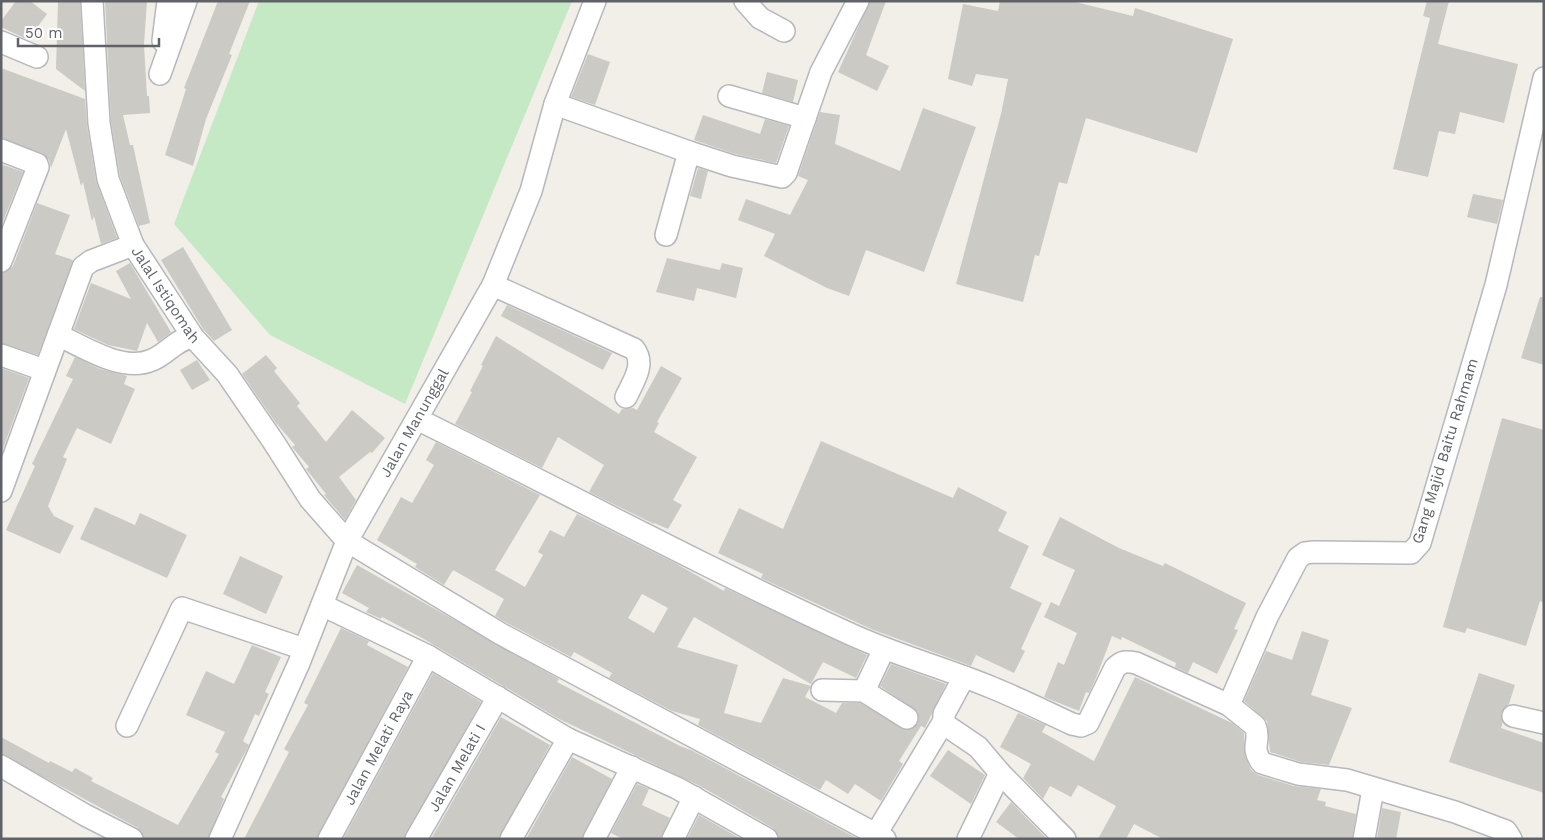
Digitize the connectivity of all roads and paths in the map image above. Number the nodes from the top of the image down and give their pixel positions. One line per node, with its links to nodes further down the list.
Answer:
1 (92, 1): 17 (street, Jalal Istiqomah)
2 (168, 1): 3 (street)
3 (186, 1)
4 (595, 1): 12 (street, Jalan Manunggal)
5 (745, 1): 7 (street)
6 (858, 1): 13 (street)
7 (784, 31)
8 (1, 42): 9 (street)
9 (37, 57)
10 (1544, 78): 36 (street, Gang Majid Baitu Rahmam)
11 (729, 96): 13 (street)
12 (555, 104): 15 (street); 19 (street, Jalan Manunggal)
13 (805, 118): 15 (street)
14 (1, 150): 18 (street)
15 (689, 152): 16 (street)
16 (666, 235)
17 (133, 244): 20 (street); 21 (street, Jalal Istiqomah)
18 (1, 261)
19 (493, 285): 24 (street); 25 (street, Jalan Manunggal)
20 (58, 335): 21 (street); 23 (street)
21 (192, 337): 27 (street, Jalal Istiqomah)
22 (1, 355): 23 (street)
23 (44, 370): 26 (street)
24 (626, 397)
25 (418, 419): 27 (street, Jalan Manunggal); 30 (street)
26 (1, 491)
27 (347, 541): 28 (street, Jalan Manunggal); 48 (street, Jalal Istiqomah)
28 (322, 604): 29 (street, Jalan Manunggal); 31 (street)
29 (304, 649): 41 (street); 50 (street, Jalan Manunggal)
30 (884, 649): 32 (street); 34 (street)
31 (428, 656): 35 (street); 51 (street, Jalan Melati Raya)
32 (964, 677): 36 (street); 39 (street)
33 (822, 690): 34 (street)
34 (864, 691): 38 (street)
35 (498, 697): 42 (street); 52 (street, Jalan Melati I)
36 (1229, 705): 46 (street)
37 (1513, 716): 40 (street)
38 (907, 718)
39 (944, 721): 45 (street); 48 (street)
40 (1544, 723)
41 (127, 726)
42 (568, 739): 44 (street); 53 (street)
43 (1, 766): 49 (street)
44 (632, 767): 47 (street); 54 (street)
45 (1000, 773): 57 (street); 58 (street)
46 (1372, 789): 59 (street); 60 (street)
47 (694, 798): 55 (street); 56 (street)
48 (880, 836)
49 (132, 839)
50 (220, 839)
51 (329, 839)
52 (416, 839)
53 (510, 839)
54 (594, 839)
55 (673, 839)
56 (767, 839)
57 (968, 839)
58 (1065, 839)
59 (1364, 839)
60 (1511, 839)

